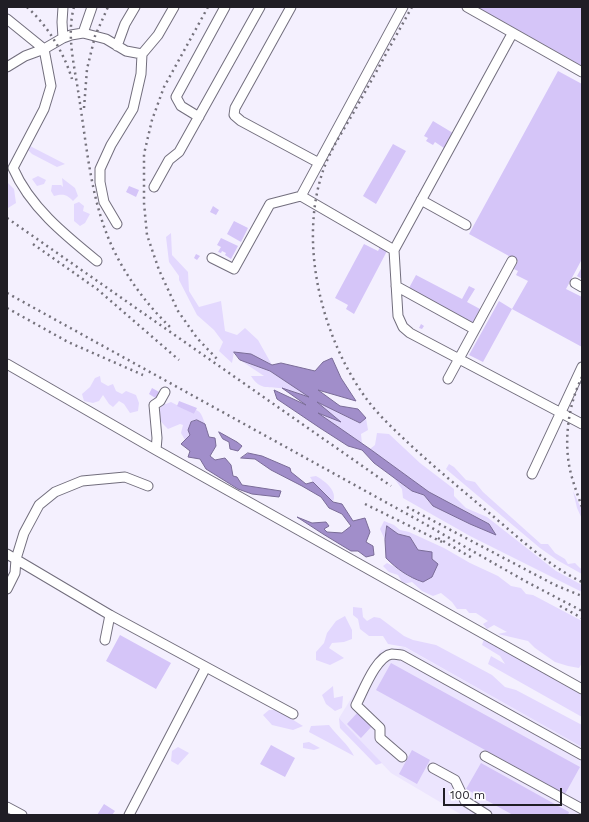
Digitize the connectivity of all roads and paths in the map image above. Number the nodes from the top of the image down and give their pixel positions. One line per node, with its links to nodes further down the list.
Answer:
1 (63, 7): 13 (lane)
2 (92, 7): 11 (lane)
3 (135, 7): 14 (lane)
4 (174, 7): 16 (lane)
5 (225, 7): 19 (lane)
6 (260, 7): 19 (lane)
7 (291, 7): 20 (lane)
8 (403, 7): 20 (lane)
9 (467, 7): 12 (lane)
10 (7, 19): 15 (lane)
11 (83, 33): 13 (lane); 14 (lane)
12 (512, 34): 18 (lane); 24 (lane)
13 (63, 38): 15 (lane)
14 (117, 46): 16 (lane)
15 (44, 49): 17 (lane); 21 (lane)
16 (142, 54): 25 (lane)
17 (7, 67)
18 (582, 72)
19 (199, 117): 22 (lane)
20 (318, 163): 23 (lane)
21 (10, 168): 29 (lane)
22 (154, 187)
23 (300, 196): 27 (lane); 28 (lane)
24 (421, 200): 26 (lane); 27 (lane)
25 (117, 224)
26 (466, 225)
27 (394, 250): 31 (lane)
28 (212, 258)
29 (97, 261)
30 (512, 261): 32 (lane)
31 (396, 286): 32 (lane); 33 (lane)
32 (474, 329): 33 (lane)
33 (458, 359): 36 (lane); 38 (lane)
34 (7, 364): 40 (lane)
35 (582, 367): 38 (lane)
36 (448, 379)
37 (165, 392): 40 (lane)
38 (561, 413): 39 (lane); 41 (lane)
39 (581, 420)
40 (156, 450): 49 (lane)
41 (532, 474)
42 (148, 486): 44 (lane)
43 (7, 554): 44 (lane)
44 (16, 559): 45 (lane); 46 (lane)
45 (7, 589)
46 (110, 615): 47 (lane); 48 (lane)
47 (105, 640)
48 (206, 667): 50 (lane); 58 (lane)
49 (581, 686)
50 (293, 714)
51 (582, 755): 53 (lane)
52 (485, 756): 56 (lane)
53 (402, 757)
54 (433, 768): 59 (lane)
55 (7, 807): 57 (lane)
56 (582, 809): 60 (lane)
57 (22, 815)
58 (129, 815)
59 (487, 815)
60 (578, 815)

